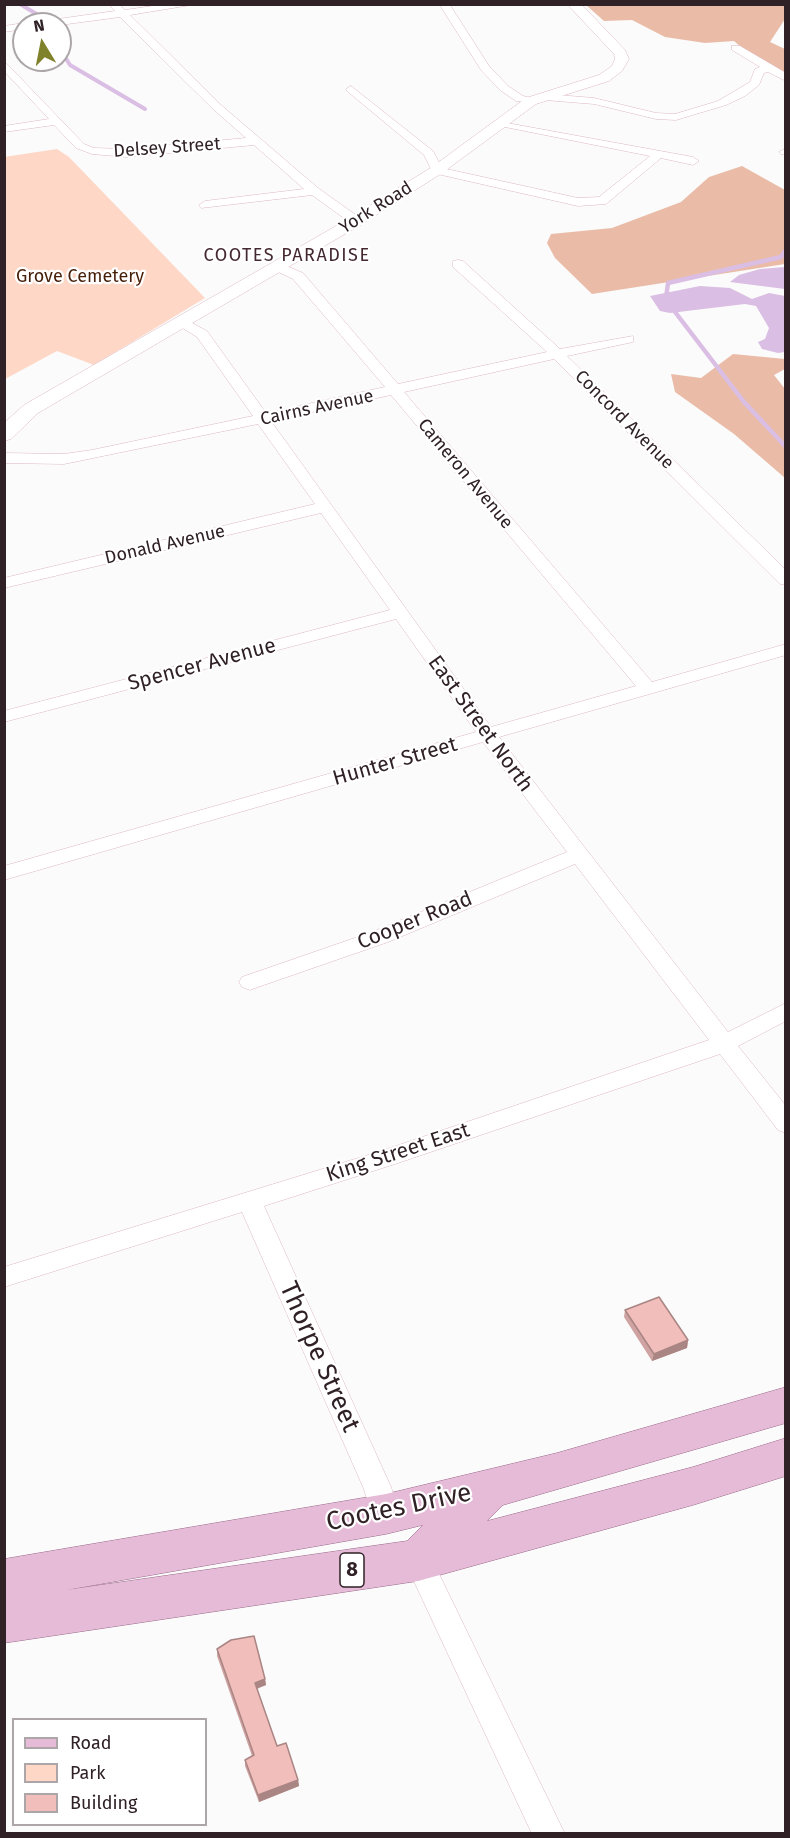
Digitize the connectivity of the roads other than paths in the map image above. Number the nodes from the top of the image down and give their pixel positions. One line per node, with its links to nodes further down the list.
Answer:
1 (113, 4): 5 (street)
2 (192, 4): 5 (street)
3 (573, 4): 14 (street, York Road)
4 (446, 7): 14 (street)
5 (124, 14): 6 (street); 18 (street)
6 (72, 20)
7 (736, 48): 8 (street)
8 (769, 68): 10 (street); 11 (street)
9 (9, 73): 15 (street, Delsey Street)
10 (786, 78)
11 (765, 83): 12 (street); 14 (street)
12 (786, 84)
13 (351, 89): 21 (street)
14 (538, 99): 16 (street, York Road)
15 (58, 121): 17 (street); 18 (street, Delsey Street)
16 (500, 123): 19 (street); 21 (street, York Road)
17 (4, 129)
18 (255, 141): 22 (street)
19 (658, 155): 20 (street); 21 (street)
20 (693, 161)
21 (437, 170): 24 (street, York Road)
22 (314, 191): 23 (street); 24 (street)
23 (205, 205)
24 (356, 221): 26 (street, York Road)
25 (459, 264): 29 (street, Concord Avenue)
26 (277, 266): 27 (street, York Road); 30 (street, Cameron Avenue)
27 (181, 321): 31 (street, East Street North); 32 (street, York Road)
28 (628, 339): 29 (street, Cairns Avenue)
29 (558, 355): 30 (street, Cairns Avenue); 35 (street, Concord Avenue)
30 (395, 391): 31 (street, Cairns Avenue); 39 (street, Cameron Avenue)
31 (261, 420): 33 (street, Cairns Avenue); 34 (street, East Street North)
32 (4, 435)
33 (4, 458)
34 (325, 507): 36 (street, Donald Avenue); 37 (street, East Street North)
35 (786, 580)
36 (4, 582)
37 (399, 613): 40 (street, Spencer Avenue); 41 (street, East Street North)
38 (786, 649): 39 (street, Hunter Street)
39 (648, 689): 41 (street, Hunter Street)
40 (4, 717)
41 (488, 736): 42 (street, East Street North); 43 (street, Hunter Street)
42 (578, 855): 44 (street, Cooper Road); 46 (street, East Street North)
43 (4, 873)
44 (250, 982)
45 (786, 1011): 46 (street, King Street East)
46 (723, 1044): 47 (street, East Street North); 48 (street, King Street East)
47 (786, 1124)
48 (249, 1200): 49 (street, King Street East); 53 (street, Thorpe Street)
49 (4, 1277)
50 (786, 1405): 52 (main road, Cootes Drive / 8)
51 (786, 1457): 54 (main road, 8)
52 (489, 1489): 53 (main road, Cootes Drive / 8); 54 (main road)
53 (386, 1514): 55 (main road, Cootes Drive / 8)
54 (418, 1560): 56 (main road, 8); 57 (street)
55 (4, 1580)
56 (4, 1621)
57 (549, 1833)

